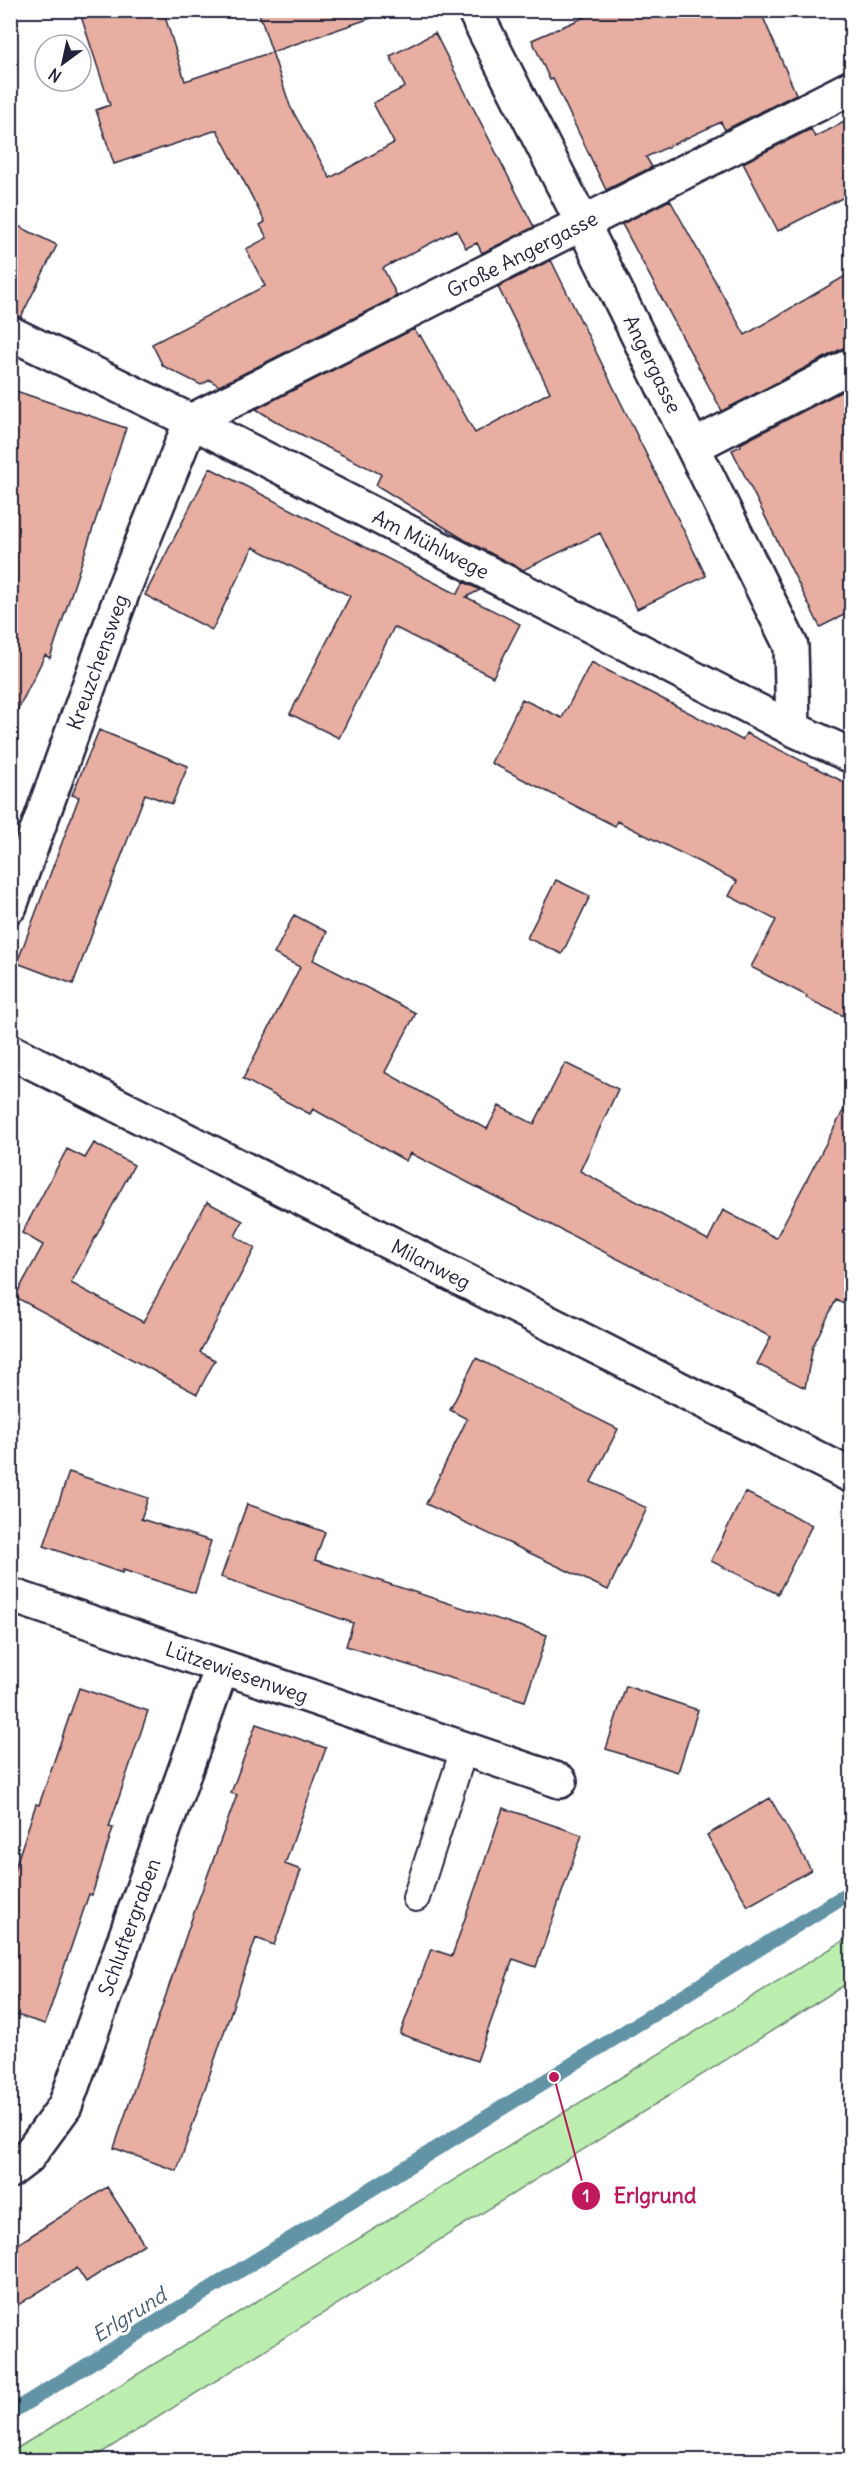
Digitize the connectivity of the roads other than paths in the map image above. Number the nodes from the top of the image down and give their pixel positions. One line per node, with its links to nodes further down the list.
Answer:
1 (474, 10): 3 (street, Angergasse)
2 (852, 87): 3 (street, Große Angergasse)
3 (583, 224): 6 (street, Große Angergasse); 7 (street, Angergasse)
4 (10, 333): 6 (street, Am Mühlwege)
5 (852, 365): 7 (street)
6 (191, 421): 8 (street, Am Mühlwege); 10 (street, Kreuzchensweg)
7 (694, 446): 8 (street, Angergasse)
8 (793, 729): 9 (street, Am Mühlwege)
9 (852, 756)
10 (10, 906)
11 (10, 1051): 12 (street, Milanweg)
12 (852, 1476)
13 (10, 1595): 14 (street, Lützewiesenweg)
14 (222, 1667): 15 (street, Lützewiesenweg); 18 (street, Schluftergraben)
15 (464, 1749): 16 (street, Lützewiesenweg); 17 (lane)
16 (560, 1781)
17 (416, 1898)
18 (10, 2171)

